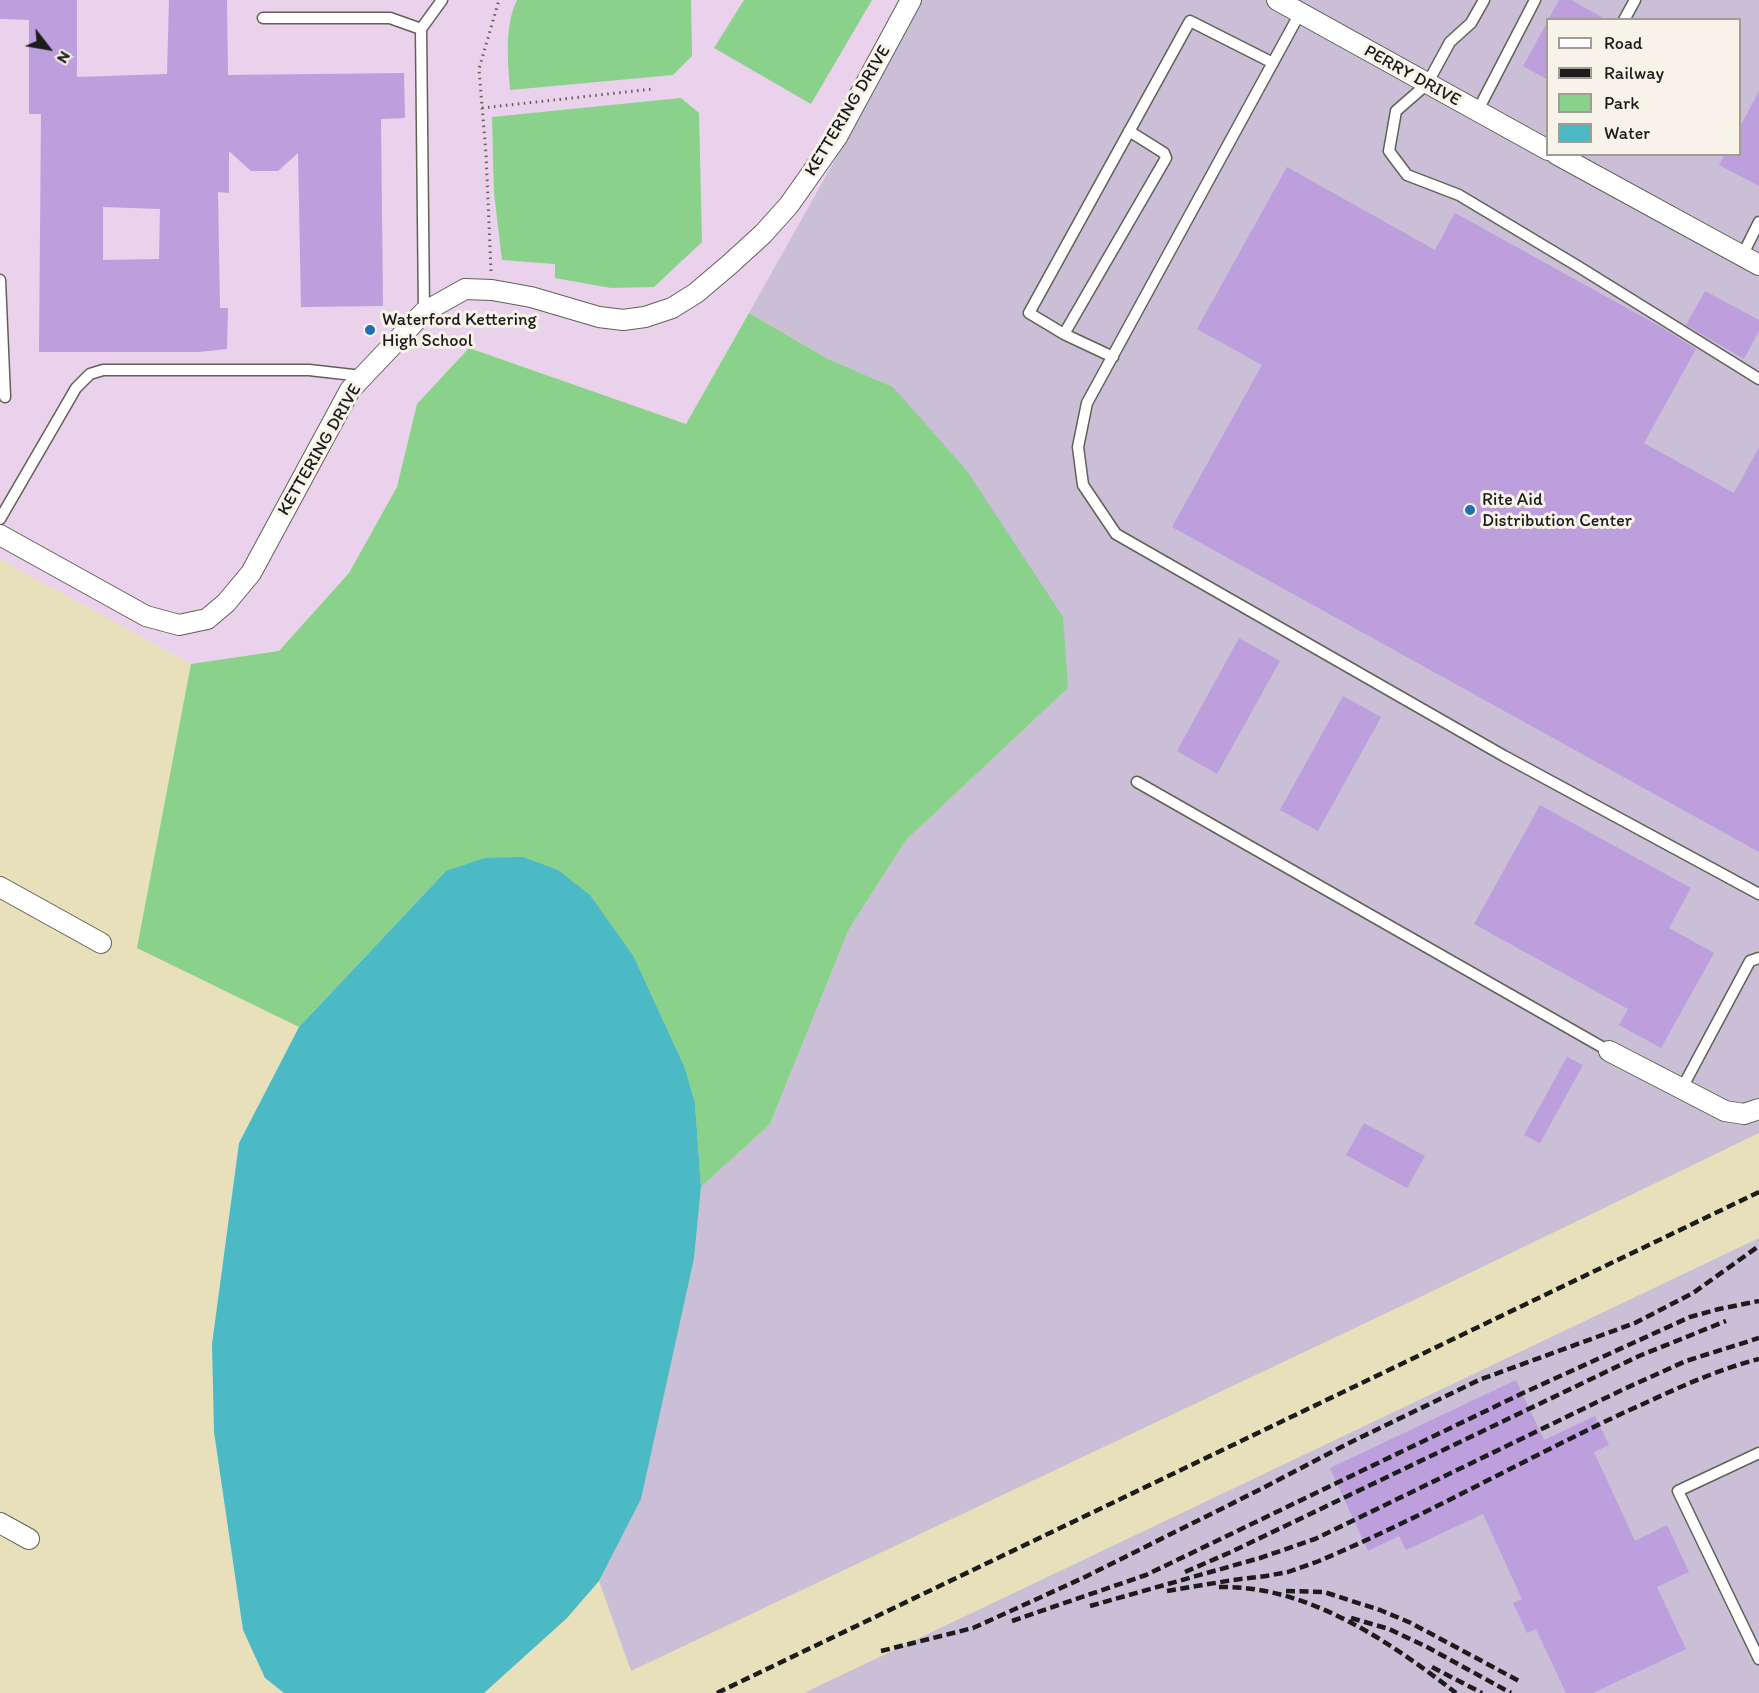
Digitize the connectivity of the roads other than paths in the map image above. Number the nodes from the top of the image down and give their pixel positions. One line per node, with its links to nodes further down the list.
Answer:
1 (442, 0): 10 (lane)
2 (911, 0): 21 (street, KETTERING DRIVE)
3 (1276, 0): 7 (street, PERRY DRIVE)
4 (1484, 0): 12 (lane)
5 (1535, 0): 13 (lane)
6 (1635, 0): 9 (lane)
7 (1300, 13): 11 (lane); 12 (street, PERRY DRIVE)
8 (263, 18): 10 (lane)
9 (1625, 18)
10 (421, 29): 21 (lane)
11 (1273, 63): 14 (lane); 23 (lane)
12 (1427, 84): 13 (street, PERRY DRIVE); 25 (lane)
13 (1477, 112): 15 (street, PERRY DRIVE)
14 (1129, 131): 22 (lane); 22 (lane)
15 (1546, 149)
16 (1560, 156): 18 (street)
17 (1759, 222): 18 (lane)
18 (1742, 256): 19 (street)
19 (1759, 265)
20 (0, 280): 26 (lane)
21 (424, 312): 24 (street, KETTERING DRIVE)
22 (1064, 334): 23 (lane)
23 (1113, 357): 31 (lane)
24 (362, 376): 27 (lane); 28 (street, KETTERING DRIVE)
25 (1759, 379)
26 (5, 397)
27 (0, 519)
28 (0, 536)
29 (1137, 783): 34 (lane)
30 (0, 887): 32 (street)
31 (1759, 894)
32 (101, 943)
33 (1759, 958): 35 (lane)
34 (1610, 1051): 35 (street)
35 (1681, 1090): 36 (street)
36 (1759, 1109)
37 (1759, 1453): 40 (lane)
38 (0, 1523): 39 (street)
39 (29, 1539)
40 (1759, 1659)

